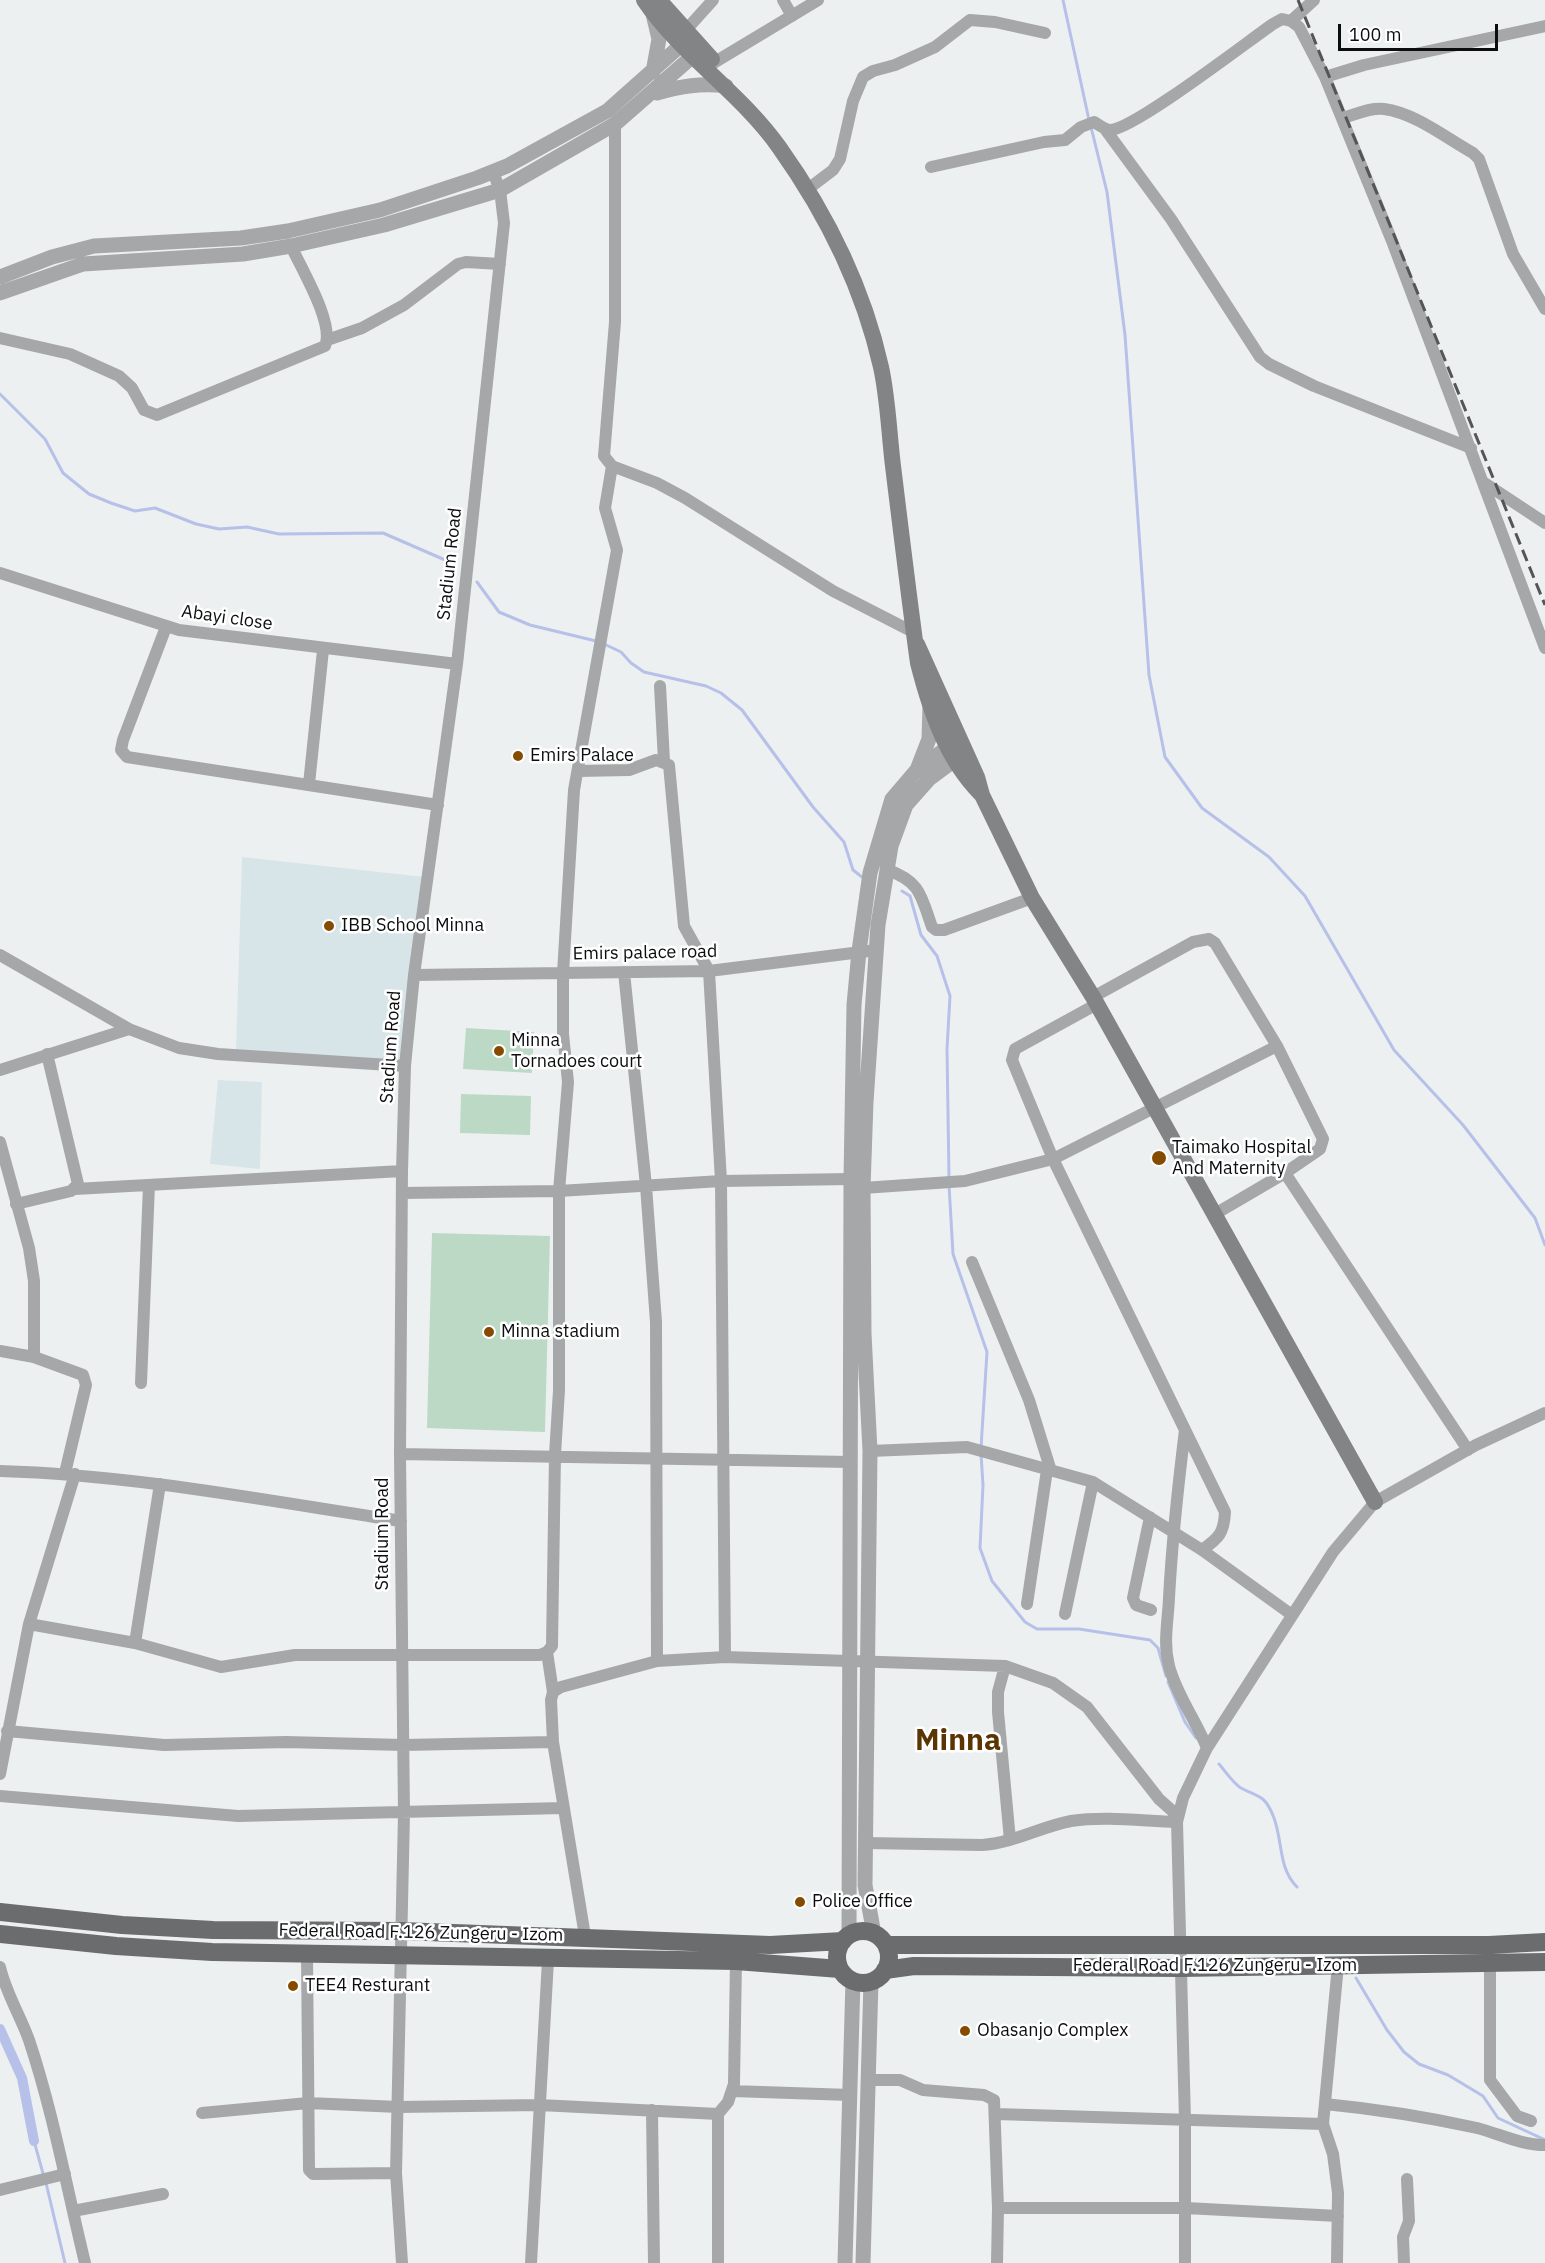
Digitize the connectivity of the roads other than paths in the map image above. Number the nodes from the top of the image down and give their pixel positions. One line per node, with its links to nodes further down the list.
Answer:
1 (713, 0): 10 (street)
2 (783, 0): 6 (street)
3 (818, 0): 6 (street)
4 (1314, 0): 7 (street)
5 (652, 4): 10 (main road); 12 (street)
6 (792, 16): 11 (street)
7 (1291, 21): 13 (street); 18 (street)
8 (1545, 26): 13 (street)
9 (1045, 33): 21 (street)
10 (691, 43): 11 (main road); 12 (street); 14 (main road); 15 (street)
11 (715, 62): 14 (main road)
12 (653, 72): 20 (street)
13 (1325, 77): 16 (street)
14 (730, 91): 15 (street); 21 (main road)
15 (648, 95): 17 (street)
16 (1342, 118): 27 (street); 30 (street)
17 (615, 124): 22 (street); 31 (street)
18 (1105, 129): 19 (street); 30 (street)
19 (932, 167)
20 (493, 172): 22 (street, Stadium Road); 25 (street)
21 (808, 189): 36 (main road)
22 (500, 190): 23 (street); 24 (street, Stadium Road)
23 (291, 246): 26 (street); 29 (street)
24 (500, 264): 29 (street); 39 (street, Stadium Road)
25 (0, 277)
26 (0, 293)
27 (1545, 309)
28 (0, 338): 29 (street)
29 (327, 340)
30 (1471, 448): 32 (street)
31 (612, 466): 36 (street); 44 (street)
32 (1483, 482): 33 (street); 37 (street)
33 (1545, 523)
34 (0, 573): 35 (street, Abayi close)
35 (166, 627): 38 (street, Abayi close); 46 (street)
36 (916, 638): 41 (main road); 42 (main road)
37 (1545, 648)
38 (323, 650): 39 (street, Abayi close); 46 (street)
39 (457, 664): 47 (street, Stadium Road)
40 (660, 686): 43 (street)
41 (930, 706): 42 (main road); 45 (street)
42 (957, 749): 45 (street); 48 (street); 49 (main road)
43 (664, 761): 44 (street); 53 (street)
44 (578, 771): 55 (street)
45 (915, 772): 51 (street)
46 (309, 784): 47 (street)
47 (438, 805): 56 (street, Stadium Road)
48 (888, 870): 49 (street); 50 (street)
49 (1032, 898): 57 (main road)
50 (877, 950): 51 (street, Emirs palace road); 69 (street)
51 (859, 951): 53 (street, Emirs palace road); 69 (street)
52 (0, 955): 58 (street)
53 (709, 971): 54 (street, Emirs palace road); 68 (street)
54 (624, 972): 55 (street, Emirs palace road); 71 (street)
55 (562, 973): 56 (street, Emirs palace road); 73 (street)
56 (414, 975): 61 (street, Stadium Road)
57 (1095, 1001): 59 (street); 63 (main road); 65 (street)
58 (129, 1029): 60 (street); 61 (street)
59 (1277, 1046): 63 (street); 67 (street)
60 (46, 1054): 62 (street); 72 (street)
61 (405, 1066): 66 (street, Stadium Road)
62 (0, 1070)
63 (1153, 1107): 65 (street); 76 (main road)
64 (0, 1142): 75 (street)
65 (1053, 1159): 69 (street); 82 (street)
66 (402, 1171): 70 (street); 74 (street, Stadium Road)
67 (1285, 1173): 76 (street); 83 (street)
68 (721, 1181): 69 (street); 71 (street); 88 (street)
69 (857, 1183): 84 (street); 89 (street)
70 (149, 1185): 72 (street); 80 (street)
71 (646, 1186): 73 (street); 87 (street)
72 (75, 1189): 75 (street)
73 (559, 1191): 74 (street); 86 (street)
74 (402, 1193): 85 (street, Stadium Road)
75 (16, 1204): 79 (street)
76 (1215, 1214): 95 (main road)
77 (972, 1262): 90 (street)
78 (0, 1351): 79 (street)
79 (34, 1357): 92 (street)
80 (141, 1383)
81 (1545, 1413): 83 (street)
82 (1185, 1430): 98 (street); 99 (street)
83 (1468, 1450): 95 (street)
84 (870, 1451): 90 (street); 110 (street)
85 (400, 1454): 86 (street); 97 (street, Stadium Road)
86 (555, 1455): 87 (street); 106 (street)
87 (657, 1458): 88 (street); 109 (street)
88 (722, 1459): 89 (street); 108 (street)
89 (850, 1462): 111 (street)
90 (1049, 1470): 93 (street); 100 (street)
91 (0, 1471): 92 (street)
92 (70, 1473): 94 (street); 104 (street)
93 (1093, 1482): 96 (street); 102 (street)
94 (160, 1484): 97 (street); 105 (street)
95 (1375, 1502): 103 (street)
96 (1150, 1517): 98 (street); 101 (street)
97 (400, 1521): 107 (street, Stadium Road)
98 (1172, 1533): 99 (street); 118 (street)
99 (1202, 1550): 103 (street)
100 (1027, 1604)
101 (1151, 1610)
102 (1065, 1614)
103 (1292, 1615): 118 (street)
104 (29, 1624): 105 (street); 114 (street)
105 (135, 1643): 107 (street)
106 (547, 1653): 107 (street); 113 (street)
107 (401, 1654): 117 (street, Stadium Road)
108 (725, 1657): 109 (street); 111 (street)
109 (657, 1661): 113 (street)
110 (866, 1661): 111 (street); 112 (street); 125 (street)
111 (849, 1662): 130 (street)
112 (1005, 1666): 123 (street); 124 (street)
113 (553, 1692): 116 (street)
114 (6, 1708): 115 (street)
115 (7, 1731): 117 (street); 119 (street)
116 (553, 1742): 117 (street); 121 (street)
117 (403, 1745): 122 (street, Stadium Road)
118 (1207, 1748): 123 (street)
119 (0, 1774)
120 (0, 1796): 122 (street)
121 (563, 1808): 122 (street); 129 (street)
122 (404, 1814): 127 (street, Stadium Road)
123 (1178, 1819): 124 (street); 133 (street)
124 (1010, 1840): 125 (street)
125 (866, 1843): 131 (street)
126 (0, 1912): 127 (main road, Federal Road F.126 Zungeru - Izom)
127 (401, 1931): 129 (main road, Federal Road F.126 Zungeru - Izom); 135 (street, Stadium Road)
128 (0, 1934): 134 (main road, Federal Road F.126 Zungeru - Izom)
129 (585, 1936): 130 (main road, Federal Road F.126 Zungeru - Izom)
130 (846, 1938): 131 (main road); 143 (main road)
131 (880, 1939): 133 (main road, Federal Road F.126 Zungeru - Izom); 144 (main road)
132 (1545, 1942): 133 (main road, Federal Road F.126 Zungeru - Izom)
133 (1179, 1946): 142 (street)
134 (307, 1955): 135 (main road, Federal Road F.126 Zungeru - Izom); 148 (street)
135 (401, 1956): 136 (main road, Federal Road F.126 Zungeru - Izom); 151 (street, Stadium Road)
136 (548, 1960): 137 (main road, Federal Road F.126 Zungeru - Izom); 150 (street)
137 (736, 1961): 143 (main road, Federal Road F.126 Zungeru - Izom); 146 (street)
138 (1545, 1962): 139 (main road, Federal Road F.126 Zungeru - Izom)
139 (1490, 1964): 140 (main road, Federal Road F.126 Zungeru - Izom); 157 (street)
140 (1338, 1965): 142 (main road, Federal Road F.126 Zungeru - Izom); 149 (street)
141 (0, 1967): 161 (street)
142 (1180, 1968): 144 (main road, Federal Road F.126 Zungeru - Izom); 156 (street)
143 (846, 1975): 144 (main road); 147 (street)
144 (878, 1975): 145 (street)
145 (868, 2080): 155 (street); 175 (street)
146 (732, 2091): 147 (street); 154 (street)
147 (850, 2095): 174 (street)
148 (308, 2103): 151 (street); 153 (street); 160 (street)
149 (1325, 2104): 158 (street); 159 (street)
150 (540, 2105): 151 (street); 152 (street); 171 (street)
151 (399, 2107): 160 (street, Stadium Road)
152 (652, 2110): 154 (street); 172 (street)
153 (202, 2113)
154 (718, 2114): 173 (street)
155 (996, 2114): 156 (street); 165 (street)
156 (1185, 2120): 158 (street); 166 (street)
157 (1531, 2121)
158 (1323, 2124): 168 (street)
159 (1543, 2145)
160 (396, 2173): 170 (street, Stadium Road)
161 (59, 2175): 163 (street); 167 (street)
162 (1407, 2179): 179 (street)
163 (0, 2190)
164 (163, 2194): 167 (street)
165 (998, 2208): 166 (street); 176 (street)
166 (1186, 2208): 168 (street); 177 (street)
167 (73, 2211): 169 (street)
168 (1338, 2216): 178 (street)
169 (85, 2263)
170 (402, 2263)
171 (531, 2263)
172 (654, 2263)
173 (718, 2263)
174 (845, 2263)
175 (863, 2263)
176 (997, 2263)
177 (1185, 2263)
178 (1337, 2263)
179 (1404, 2263)

